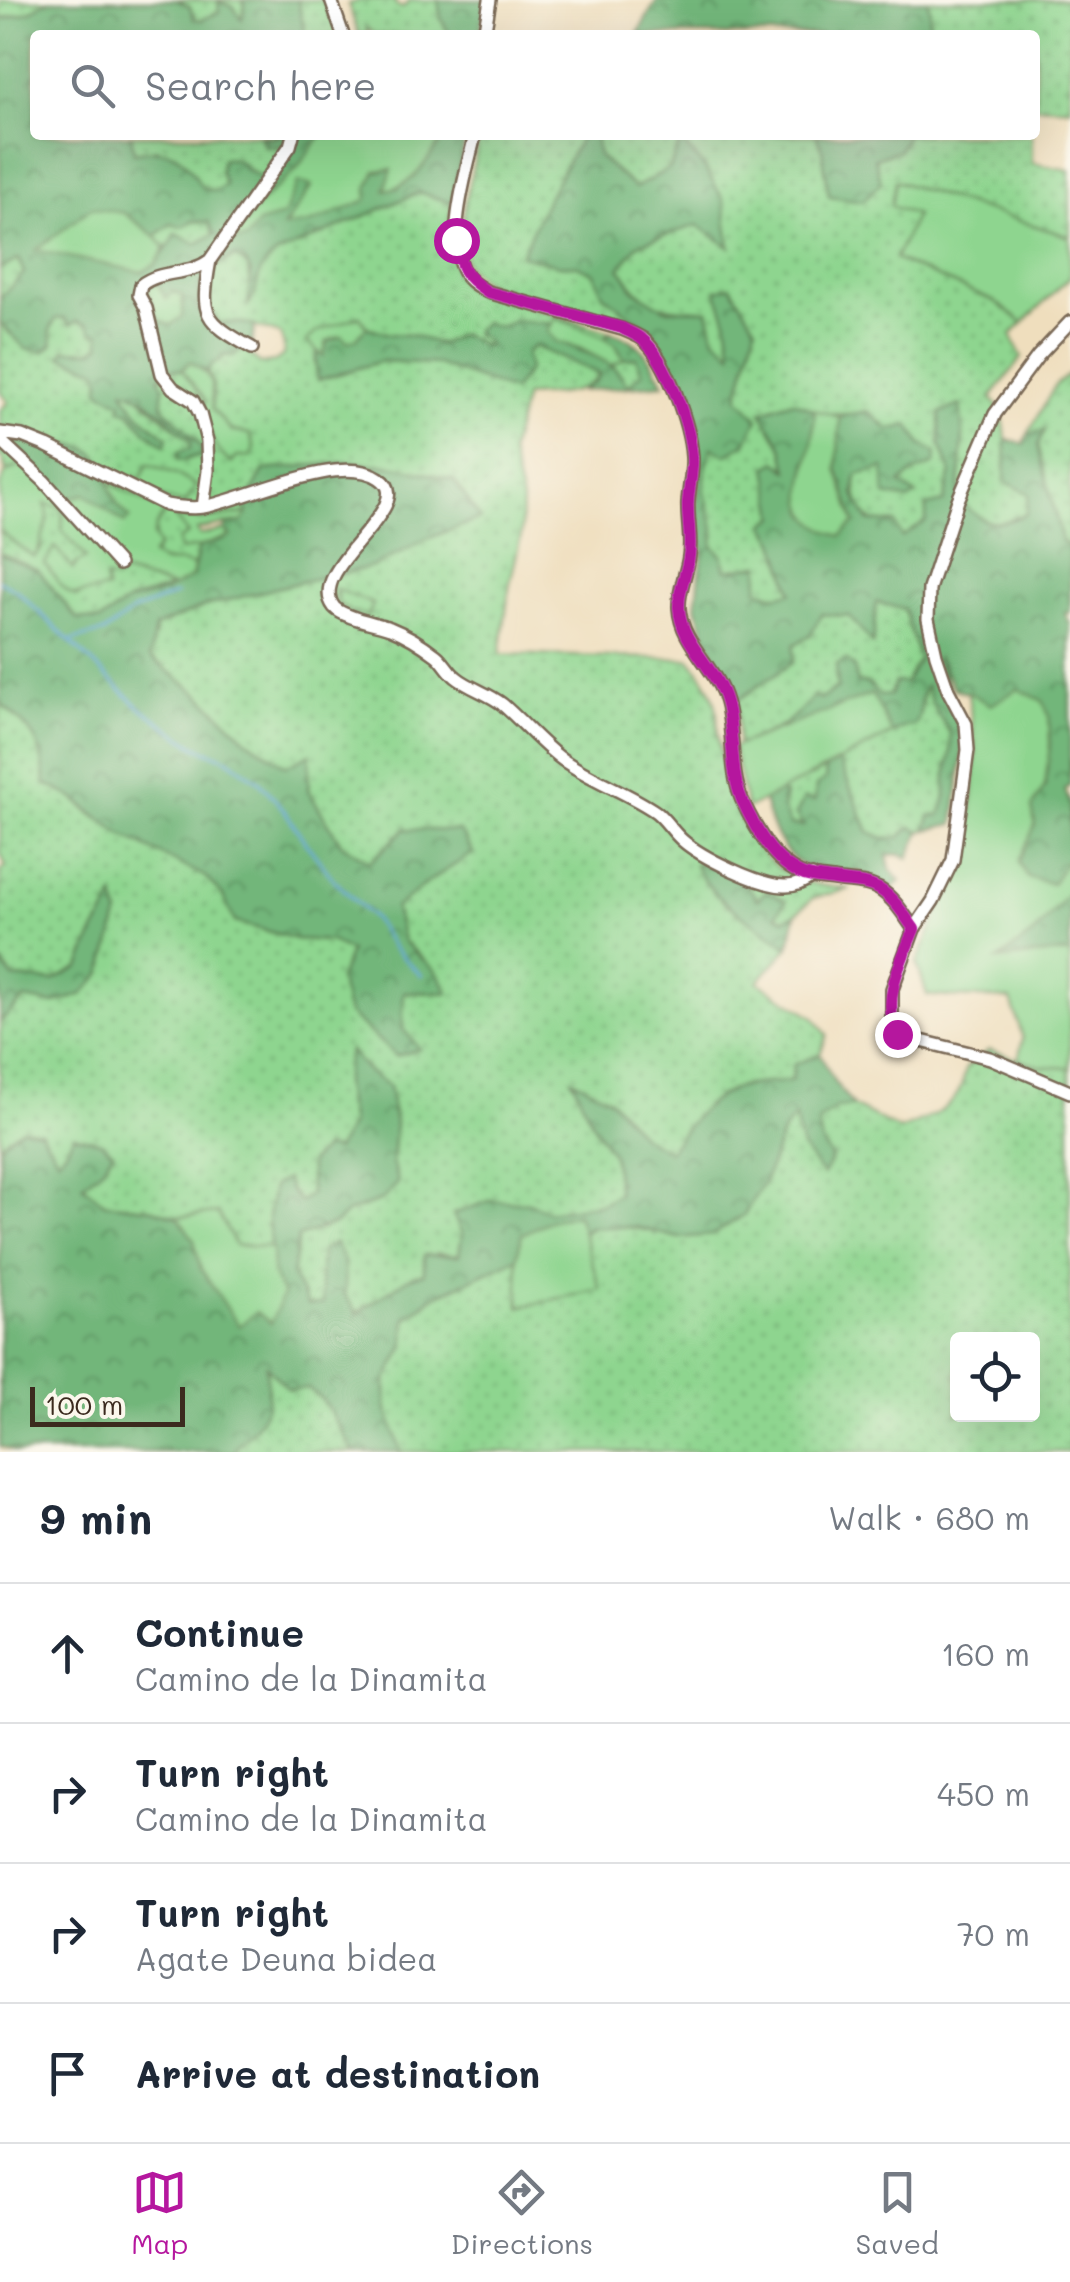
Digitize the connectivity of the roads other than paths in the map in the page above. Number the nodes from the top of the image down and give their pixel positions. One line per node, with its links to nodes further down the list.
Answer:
1 (332, 0): 3 (street)
2 (490, 0): 4 (street)
3 (341, 30)
4 (485, 30)
5 (292, 140): 7 (street)
6 (474, 140): 13 (street)
7 (210, 260): 9 (street); 11 (street)
8 (1070, 322): 14 (street)
9 (252, 348)
10 (0, 437): 11 (street); 12 (street)
11 (202, 507): 13 (street)
12 (119, 564)
13 (812, 876): 14 (street)
14 (914, 929): 15 (street)
15 (1070, 1092)

